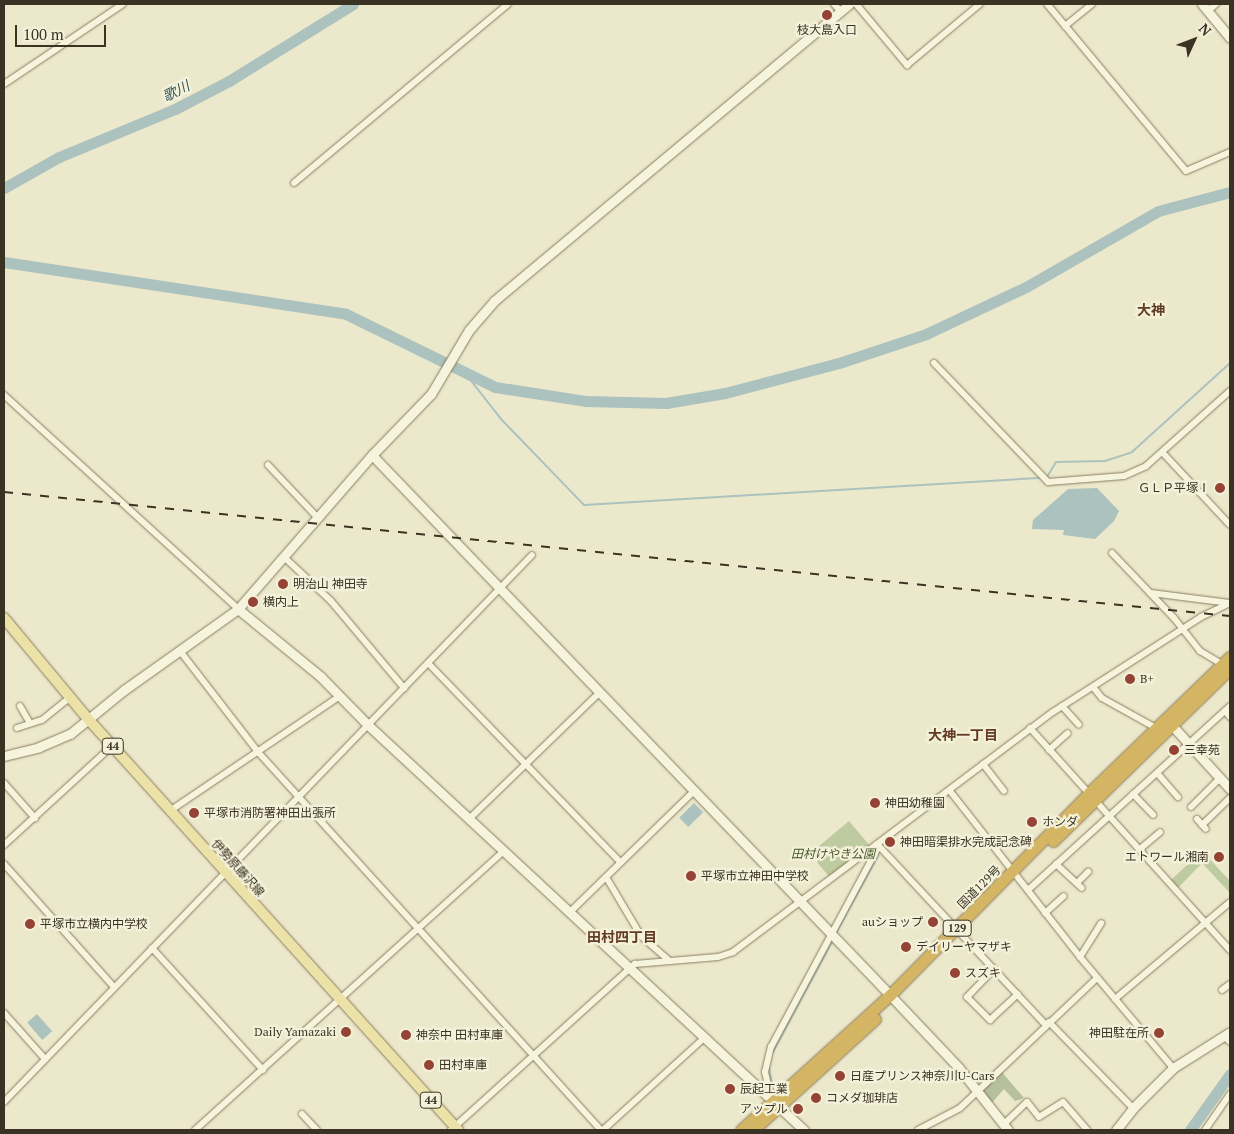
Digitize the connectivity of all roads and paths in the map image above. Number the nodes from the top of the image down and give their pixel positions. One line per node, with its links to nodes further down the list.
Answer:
1 (123, 4): 13 (street)
2 (508, 4): 15 (street)
3 (849, 4): 9 (street)
4 (856, 4): 5 (street)
5 (980, 4)
6 (1047, 4): 11 (street)
7 (1092, 4): 11 (street)
8 (1216, 4): 10 (street)
9 (837, 7): 20 (street)
10 (1205, 7): 12 (street)
11 (1065, 26): 14 (street)
12 (1230, 38)
13 (4, 84)
14 (1230, 152)
15 (294, 183)
16 (934, 363): 19 (street)
17 (1230, 391): 19 (street)
18 (4, 395): 30 (street)
19 (1163, 453): 23 (street)
20 (372, 455): 22 (street); 27 (street)
21 (268, 465): 22 (street)
22 (318, 518): 26 (street)
23 (1230, 525)
24 (1112, 553): 28 (street)
25 (532, 554): 27 (street)
26 (284, 558): 30 (street); 37 (street)
27 (499, 589): 34 (street); 38 (street)
28 (1150, 593): 29 (street); 32 (street)
29 (1230, 603): 32 (street)
30 (238, 609): 33 (street); 39 (street)
31 (4, 618): 40 (main road, 伊勢原藤沢線 / 44)
32 (1184, 630): 35 (street); 36 (street)
33 (180, 652): 45 (street); 56 (street)
34 (428, 663): 37 (street); 58 (street)
35 (1228, 663): 49 (highway, 国道129号 / 129)
36 (1093, 687): 42 (street); 49 (street)
37 (404, 688): 47 (street)
38 (600, 692): 58 (street); 64 (street)
39 (340, 696): 47 (street); 56 (street)
40 (70, 698): 45 (main road, 伊勢原藤沢線 / 44); 46 (street)
41 (20, 706): 46 (street)
42 (1062, 706): 48 (street); 51 (street)
43 (1228, 709): 44 (street); 53 (street)
44 (1230, 717)
45 (89, 720): 54 (main road, 伊勢原藤沢線 / 44); 57 (street)
46 (30, 724): 50 (street)
47 (368, 725): 68 (street); 77 (street)
48 (1079, 725)
49 (1163, 725): 53 (street); 69 (highway, 国道129号 / 129)
50 (17, 728)
51 (1030, 728): 55 (street); 59 (street)
52 (1068, 733): 55 (street)
53 (1189, 744): 60 (street); 61 (street)
54 (113, 745): 73 (main road, 伊勢原藤沢線 / 44); 76 (street)
55 (1049, 750): 69 (street)
56 (258, 752): 68 (street); 73 (street)
57 (4, 756)
58 (525, 764): 77 (street); 84 (street)
59 (984, 764): 65 (street); 66 (street)
60 (1157, 773): 67 (street); 70 (street)
61 (1220, 778): 63 (street); 72 (street)
62 (4, 783): 76 (street)
63 (1230, 789)
64 (694, 790): 84 (street); 93 (street)
65 (950, 791): 80 (street); 89 (street)
66 (1004, 791)
67 (1133, 794): 74 (street); 75 (street)
68 (299, 796): 87 (street); 99 (street)
69 (1091, 796): 75 (street); 89 (highway, 国道129号 / 129)
70 (1178, 797)
71 (1230, 798): 78 (street)
72 (1192, 807)
73 (171, 810): 87 (main road, 伊勢原藤沢線 / 44)
74 (1153, 815)
75 (1110, 816): 82 (street); 86 (street)
76 (35, 818): 81 (street)
77 (470, 819): 83 (street)
78 (1197, 819)
79 (1160, 832): 82 (street)
80 (878, 845): 93 (street); 100 (street); 101 (street)
81 (4, 846)
82 (1140, 849): 98 (street)
83 (504, 852): 95 (street); 99 (street)
84 (620, 862): 90 (street)
85 (4, 864): 110 (street)
86 (1056, 864): 88 (street); 91 (street)
87 (225, 872): 102 (street); 115 (main road, 伊勢原藤沢線 / 44)
88 (1088, 872)
89 (1015, 874): 91 (street); 100 (highway, 国道129号 / 129)
90 (606, 877): 95 (street); 105 (street)
91 (1028, 890): 96 (street)
92 (1064, 896): 96 (street)
93 (800, 901): 101 (street); 105 (street)
94 (1230, 902): 98 (street)
95 (569, 913): 107 (street)
96 (1046, 913): 104 (street)
97 (1101, 923): 104 (street)
98 (1205, 923): 103 (street); 114 (street)
99 (419, 929): 115 (street); 120 (street)
100 (959, 931): 106 (street); 113 (highway, 国道129号 / 129)
101 (832, 934): 113 (street); 127 (street)
102 (152, 948): 110 (street); 123 (street)
103 (1230, 950)
104 (1080, 957): 108 (street)
105 (670, 961): 107 (street)
106 (994, 969): 112 (street); 112 (street)
107 (629, 970): 119 (street); 120 (street)
108 (1097, 978): 114 (street); 117 (street)
109 (1230, 984): 111 (street)
110 (114, 987): 121 (street)
111 (1222, 990)
112 (1018, 994): 117 (street)
113 (893, 997): 124 (street); 127 (highway, 国道129号 / 129)
114 (1115, 999): 122 (street)
115 (341, 1001): 123 (street); 131 (main road, 伊勢原藤沢線 / 44)
116 (4, 1012): 121 (street)
117 (1047, 1023): 124 (street); 128 (street)
118 (1228, 1037): 122 (street)
119 (703, 1039): 127 (street); 134 (street)
120 (534, 1056): 131 (street); 134 (street)
121 (45, 1059): 126 (street)
122 (1173, 1068): 128 (street)
123 (263, 1070): 132 (street)
124 (976, 1092): 130 (street); 138 (street)
125 (1230, 1094): 141 (street)
126 (4, 1102)
127 (776, 1104): 135 (highway, 国道129号 / 129); 136 (highway, 国道129号 / 129); 137 (street)
128 (1133, 1108): 140 (street)
129 (302, 1114): 133 (street)
130 (1005, 1127): 139 (street)
131 (454, 1129)
132 (195, 1130)
133 (317, 1130)
134 (602, 1130)
135 (741, 1130)
136 (753, 1130)
137 (804, 1130)
138 (918, 1130)
139 (1087, 1130)
140 (1116, 1130)
141 (1205, 1130)

